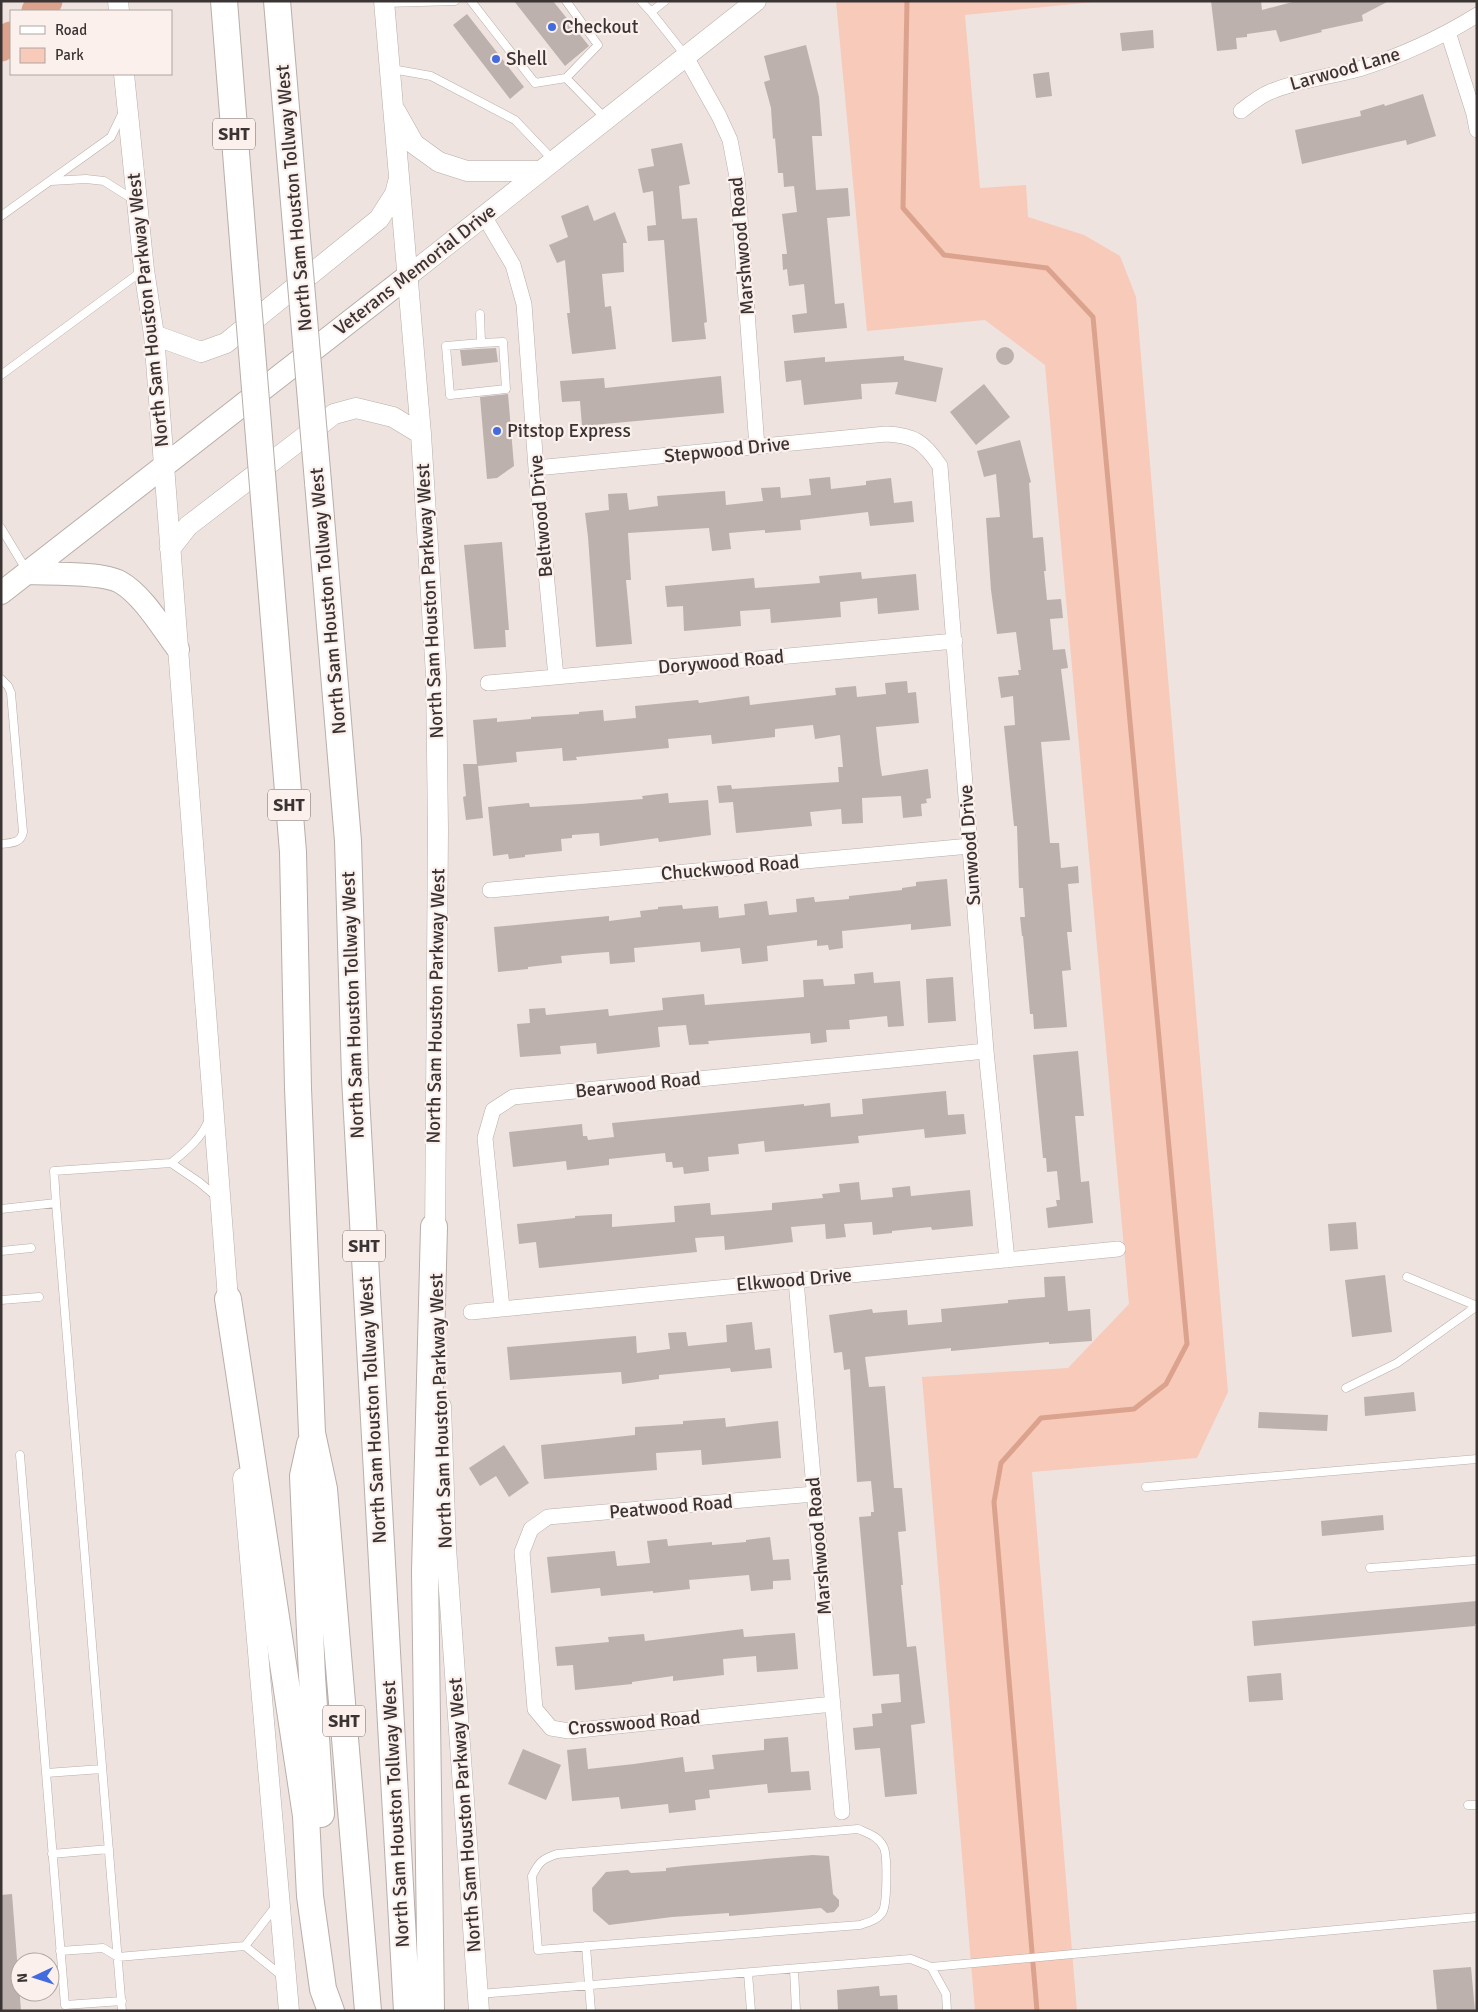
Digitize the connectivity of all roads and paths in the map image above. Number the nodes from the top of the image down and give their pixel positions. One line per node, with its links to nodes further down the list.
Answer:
1 (277, 1): 103 (highway, North Sam Houston Tollway West / SHT, bridge)
2 (455, 1): 8 (lane)
3 (471, 1): 16 (lane)
4 (566, 1): 16 (lane)
5 (641, 1): 10 (lane)
6 (665, 1): 10 (lane)
7 (224, 2): 71 (highway, SHT, bridge)
8 (384, 2): 14 (main road, North Sam Houston Parkway West)
9 (750, 3): 13 (main road, Veterans Memorial Drive)
10 (651, 12): 13 (lane)
11 (1477, 15): 12 (street, Larwood Lane)
12 (1448, 32): 19 (street, Larwood Lane); 21 (street)
13 (686, 57): 20 (main road, Veterans Memorial Drive); 36 (street, Marshwood Road)
14 (390, 68): 18 (main road, North Sam Houston Parkway West); 22 (lane)
15 (124, 75): 17 (main road, North Sam Houston Parkway West)
16 (566, 78): 20 (lane)
17 (127, 106): 24 (lane); 25 (main road, North Sam Houston Parkway West)
18 (393, 107): 22 (main road); 23 (main road, North Sam Houston Parkway West)
19 (1241, 111)
20 (606, 120): 22 (main road, Veterans Memorial Drive)
21 (1477, 130)
22 (547, 166): 27 (main road, Veterans Memorial Drive)
23 (399, 178): 29 (main road, North Sam Houston Parkway West); 31 (main road)
24 (51, 181): 25 (lane); 26 (lane)
25 (137, 202): 28 (main road, North Sam Houston Parkway West)
26 (1, 216)
27 (484, 216): 29 (main road, Veterans Memorial Drive); 38 (street, Beltwood Drive)
28 (144, 270): 31 (main road, North Sam Houston Parkway West); 33 (lane)
29 (408, 276): 34 (main road, North Sam Houston Parkway West); 37 (main road, Veterans Memorial Drive)
30 (480, 314): 32 (lane)
31 (154, 335): 37 (main road, North Sam Houston Parkway West)
32 (482, 343): 32 (lane)
33 (1, 375)
34 (421, 434): 40 (main road); 57 (main road, North Sam Houston Parkway West)
35 (917, 440): 36 (street, Stepwood Drive); 43 (street, Sunwood Drive)
36 (757, 447): 38 (street, Stepwood Drive)
37 (164, 467): 40 (main road, North Sam Houston Parkway West); 41 (main road, Veterans Memorial Drive)
38 (536, 468): 45 (street, Beltwood Drive)
39 (1, 528): 41 (lane)
40 (170, 550): 44 (main road, North Sam Houston Parkway West)
41 (28, 573): 42 (main road, Veterans Memorial Drive); 44 (main road)
42 (1, 593)
43 (954, 641): 45 (street, Dorywood Road); 49 (street, Sunwood Drive)
44 (178, 649): 52 (main road, North Sam Houston Parkway West)
45 (556, 676): 47 (street, Dorywood Road)
46 (1, 679): 48 (lane)
47 (488, 682)
48 (1, 844)
49 (970, 846): 50 (street, Chuckwood Road); 51 (street, Sunwood Drive)
50 (490, 890)
51 (986, 1051): 61 (street, Sunwood Drive); 68 (street, Bearwood Road)
52 (213, 1107): 53 (lane); 54 (main road, North Sam Houston Parkway West)
53 (171, 1163): 54 (lane); 55 (lane)
54 (221, 1202): 65 (main road, North Sam Houston Parkway West)
55 (56, 1203): 56 (lane); 80 (lane)
56 (1, 1209)
57 (434, 1227): 97 (main road, North Sam Houston Parkway West); 104 (highway)
58 (31, 1248): 60 (lane)
59 (1118, 1249): 61 (street, Elkwood Drive)
60 (1, 1251)
61 (1007, 1260): 63 (street, Elkwood Drive)
62 (1407, 1277): 67 (lane)
63 (796, 1280): 68 (street, Elkwood Drive); 75 (street, Marshwood Road)
64 (38, 1297): 66 (lane)
65 (228, 1299): 85 (main road, North Sam Houston Parkway West); 100 (highway)
66 (1, 1300)
67 (1477, 1306): 70 (lane)
68 (502, 1308): 69 (street, Elkwood Drive)
69 (471, 1312)
70 (1346, 1388)
71 (312, 1433): 101 (highway, SHT); 102 (highway, SHT)
72 (20, 1455): 81 (lane)
73 (1477, 1459): 74 (lane)
74 (1146, 1487)
75 (814, 1494): 76 (street, Peatwood Road); 79 (street, Marshwood Road)
76 (531, 1529): 79 (street, Crosswood Road)
77 (1477, 1560): 78 (lane)
78 (1370, 1568)
79 (832, 1704): 82 (street, Marshwood Road)
80 (102, 1769): 81 (lane); 83 (lane)
81 (46, 1773): 84 (lane)
82 (842, 1812)
83 (109, 1849): 84 (lane); 90 (lane)
84 (52, 1854): 89 (lane)
85 (280, 1900): 87 (lane); 94 (main road, North Sam Houston Parkway West)
86 (1477, 1917): 91 (lane)
87 (245, 1946): 90 (lane); 94 (lane)
88 (586, 1946): 88 (lane); 95 (lane)
89 (60, 1951): 90 (lane); 96 (lane)
90 (118, 1957): 96 (lane)
91 (931, 1966): 92 (lane); 108 (lane)
92 (794, 1969): 93 (lane); 107 (lane)
93 (748, 1973): 95 (lane); 106 (lane)
94 (286, 1980): 99 (main road, North Sam Houston Parkway West)
95 (589, 1985): 97 (lane); 105 (lane)
96 (122, 2001): 98 (lane)
97 (478, 2002)
98 (122, 2011)
99 (289, 2011)
100 (332, 2011)
101 (336, 2011)
102 (368, 2011)
103 (407, 2011)
104 (431, 2011)
105 (591, 2011)
106 (751, 2011)
107 (796, 2011)
108 (947, 2011)

